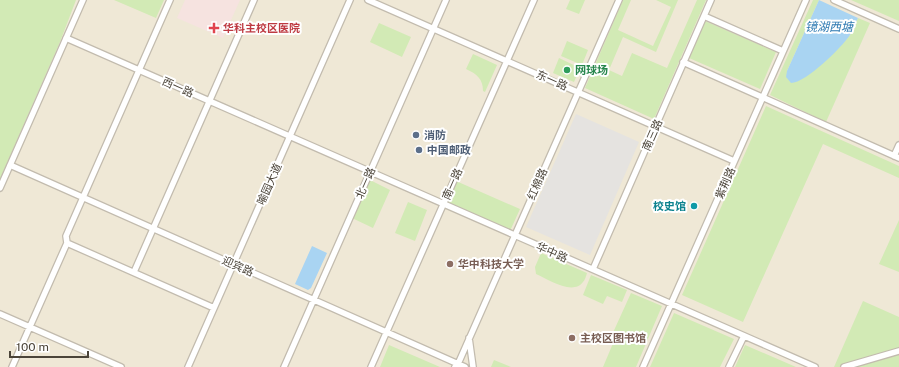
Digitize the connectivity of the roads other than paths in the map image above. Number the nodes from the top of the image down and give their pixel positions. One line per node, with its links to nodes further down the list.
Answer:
1 (83, 0): 15 (street)
2 (170, 0): 19 (street)
3 (254, 0): 22 (street)
4 (350, 0): 24 (street, 喻园大道)
5 (368, 0): 13 (street, 东一路)
6 (446, 0): 13 (street, 北一路)
7 (534, 0): 17 (street, 南一路)
8 (619, 0): 20 (street, 红棉路)
9 (711, 0): 12 (street, 南三路)
10 (806, 0): 16 (street, 紫荆路)
11 (834, 0): 14 (street)
12 (704, 16): 16 (street); 18 (street, 南三路)
13 (433, 28): 17 (street, 东一路); 29 (street, 北一路)
14 (899, 29)
15 (66, 38): 19 (street, 西一路); 28 (street)
16 (783, 51): 21 (street, 紫荆路)
17 (507, 60): 20 (street, 东一路); 32 (street, 南一路)
18 (684, 62): 21 (street); 23 (street, 南三路)
19 (139, 70): 22 (street, 西一路); 31 (street)
20 (578, 92): 23 (street, 东一路); 34 (street, 红棉路)
21 (763, 97): 26 (street); 27 (street, 紫荆路)
22 (210, 101): 24 (street, 西一路); 33 (street)
23 (655, 126): 27 (street, 东一路); 37 (street, 南三路)
24 (290, 137): 29 (street, 华中路); 36 (street, 喻园大道)
25 (899, 144): 26 (street)
26 (896, 157)
27 (734, 161): 40 (street, 紫荆路)
28 (10, 165): 30 (street); 31 (street, 迎宾路)
29 (370, 172): 32 (street, 华中路); 39 (street, 北一路)
30 (0, 188)
31 (83, 197): 33 (street, 迎宾路); 35 (street)
32 (443, 204): 34 (street, 华中路); 44 (street, 南一路)
33 (153, 228): 36 (street, 迎宾路); 38 (street)
34 (514, 235): 37 (street, 华中路); 46 (street, 红棉路)
35 (67, 243): 38 (street); 43 (street)
36 (233, 264): 39 (street, 迎宾路); 41 (street, 喻园大道)
37 (593, 270): 40 (street, 华中路)
38 (134, 272): 41 (street)
39 (313, 299): 44 (street, 迎宾路); 52 (street, 北一路)
40 (671, 304): 45 (street, 华中路); 56 (street, 紫荆路)
41 (214, 308): 51 (street, 喻园大道)
42 (0, 314): 43 (street)
43 (30, 327): 49 (street); 50 (street)
44 (386, 332): 48 (street, 迎宾路); 53 (street, 南一路)
45 (744, 336): 57 (street); 58 (street, 华中路)
46 (469, 338): 48 (street, 红棉路); 55 (street)
47 (899, 351): 59 (street)
48 (456, 365): 54 (street, 迎宾路)
49 (12, 367)
50 (121, 367)
51 (188, 367)
52 (284, 367)
53 (371, 367)
54 (465, 367)
55 (473, 367)
56 (643, 367)
57 (730, 367)
58 (815, 367)
59 (844, 367)

